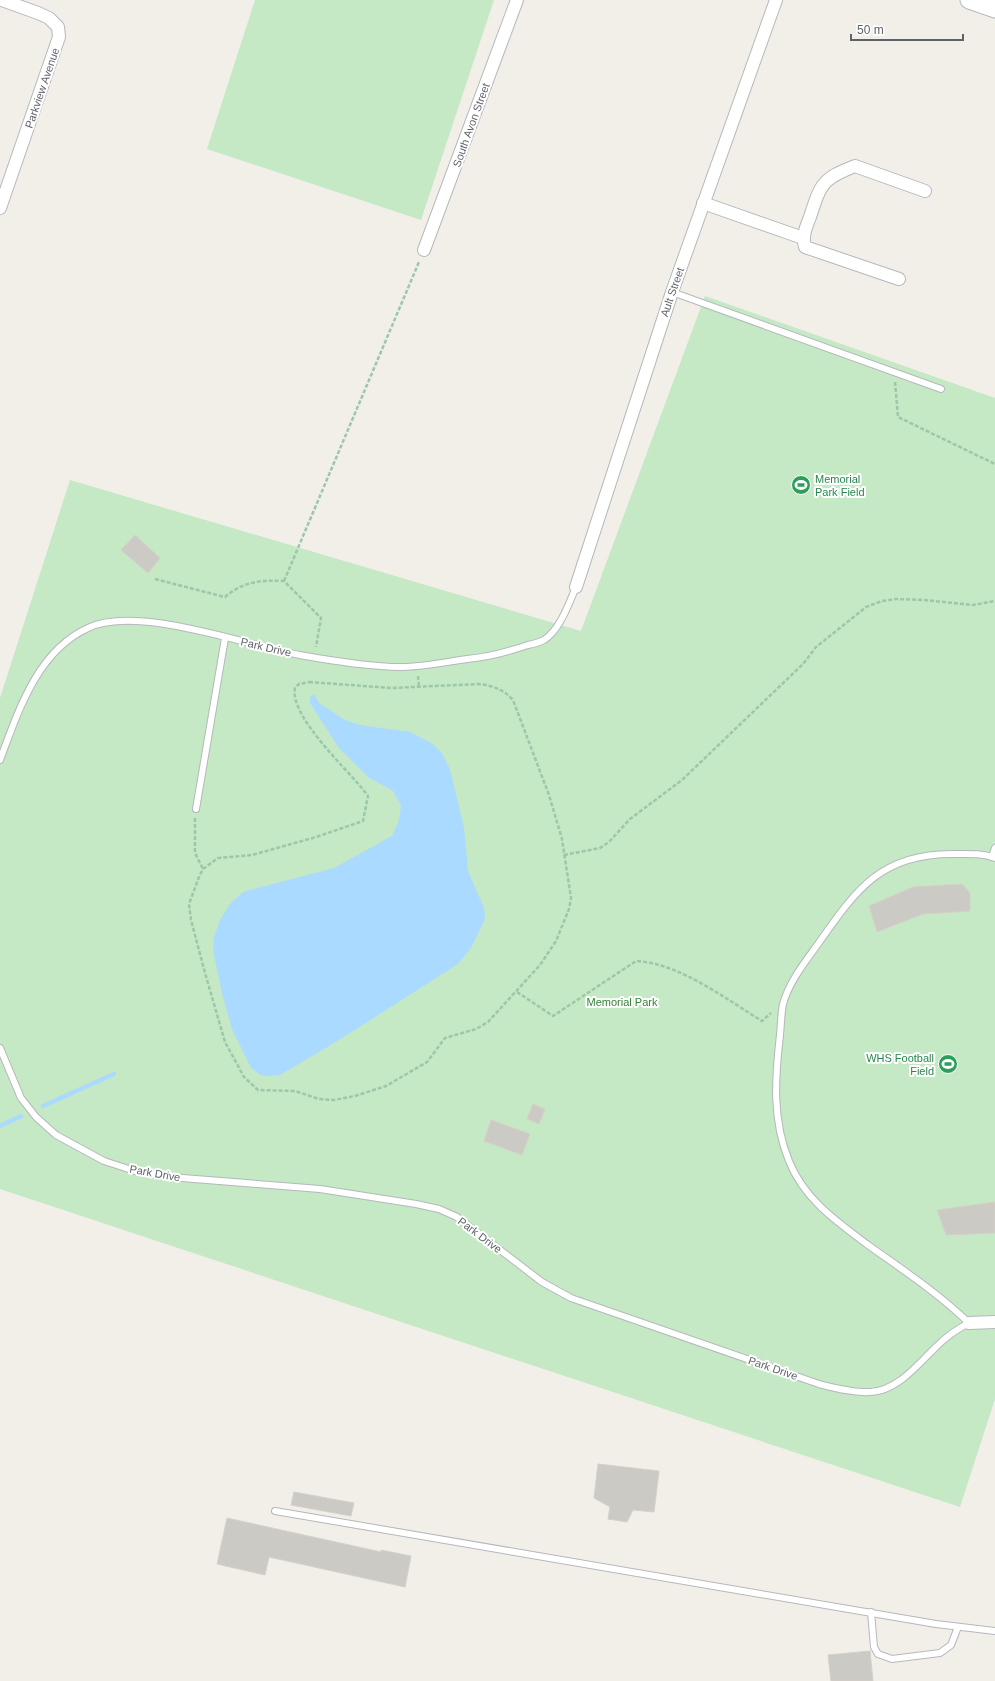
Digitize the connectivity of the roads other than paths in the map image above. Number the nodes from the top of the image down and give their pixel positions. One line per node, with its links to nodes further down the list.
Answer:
1 (2, 0): 8 (street, Parkview Avenue)
2 (517, 0): 10 (street, South Avon Street)
3 (776, 0): 7 (street, Ault Street)
4 (968, 0): 5 (main road)
5 (995, 9)
6 (925, 191): 9 (street)
7 (704, 203): 9 (street); 12 (street, Ault Street)
8 (0, 208)
9 (803, 238): 11 (street)
10 (424, 250)
11 (899, 279)
12 (672, 292): 13 (lane); 14 (street, Ault Street)
13 (941, 388)
14 (576, 587): 15 (lane, Park Drive)
15 (224, 638): 16 (lane, Park Drive); 17 (lane)
16 (0, 760)
17 (196, 809)
18 (995, 848): 19 (lane)
19 (993, 858): 22 (lane)
20 (0, 1048): 22 (lane, Park Drive)
21 (995, 1322): 22 (street)
22 (969, 1323)
23 (275, 1511): 24 (lane)
24 (871, 1612): 25 (lane); 25 (lane)
25 (958, 1626): 26 (lane)
26 (995, 1631)

